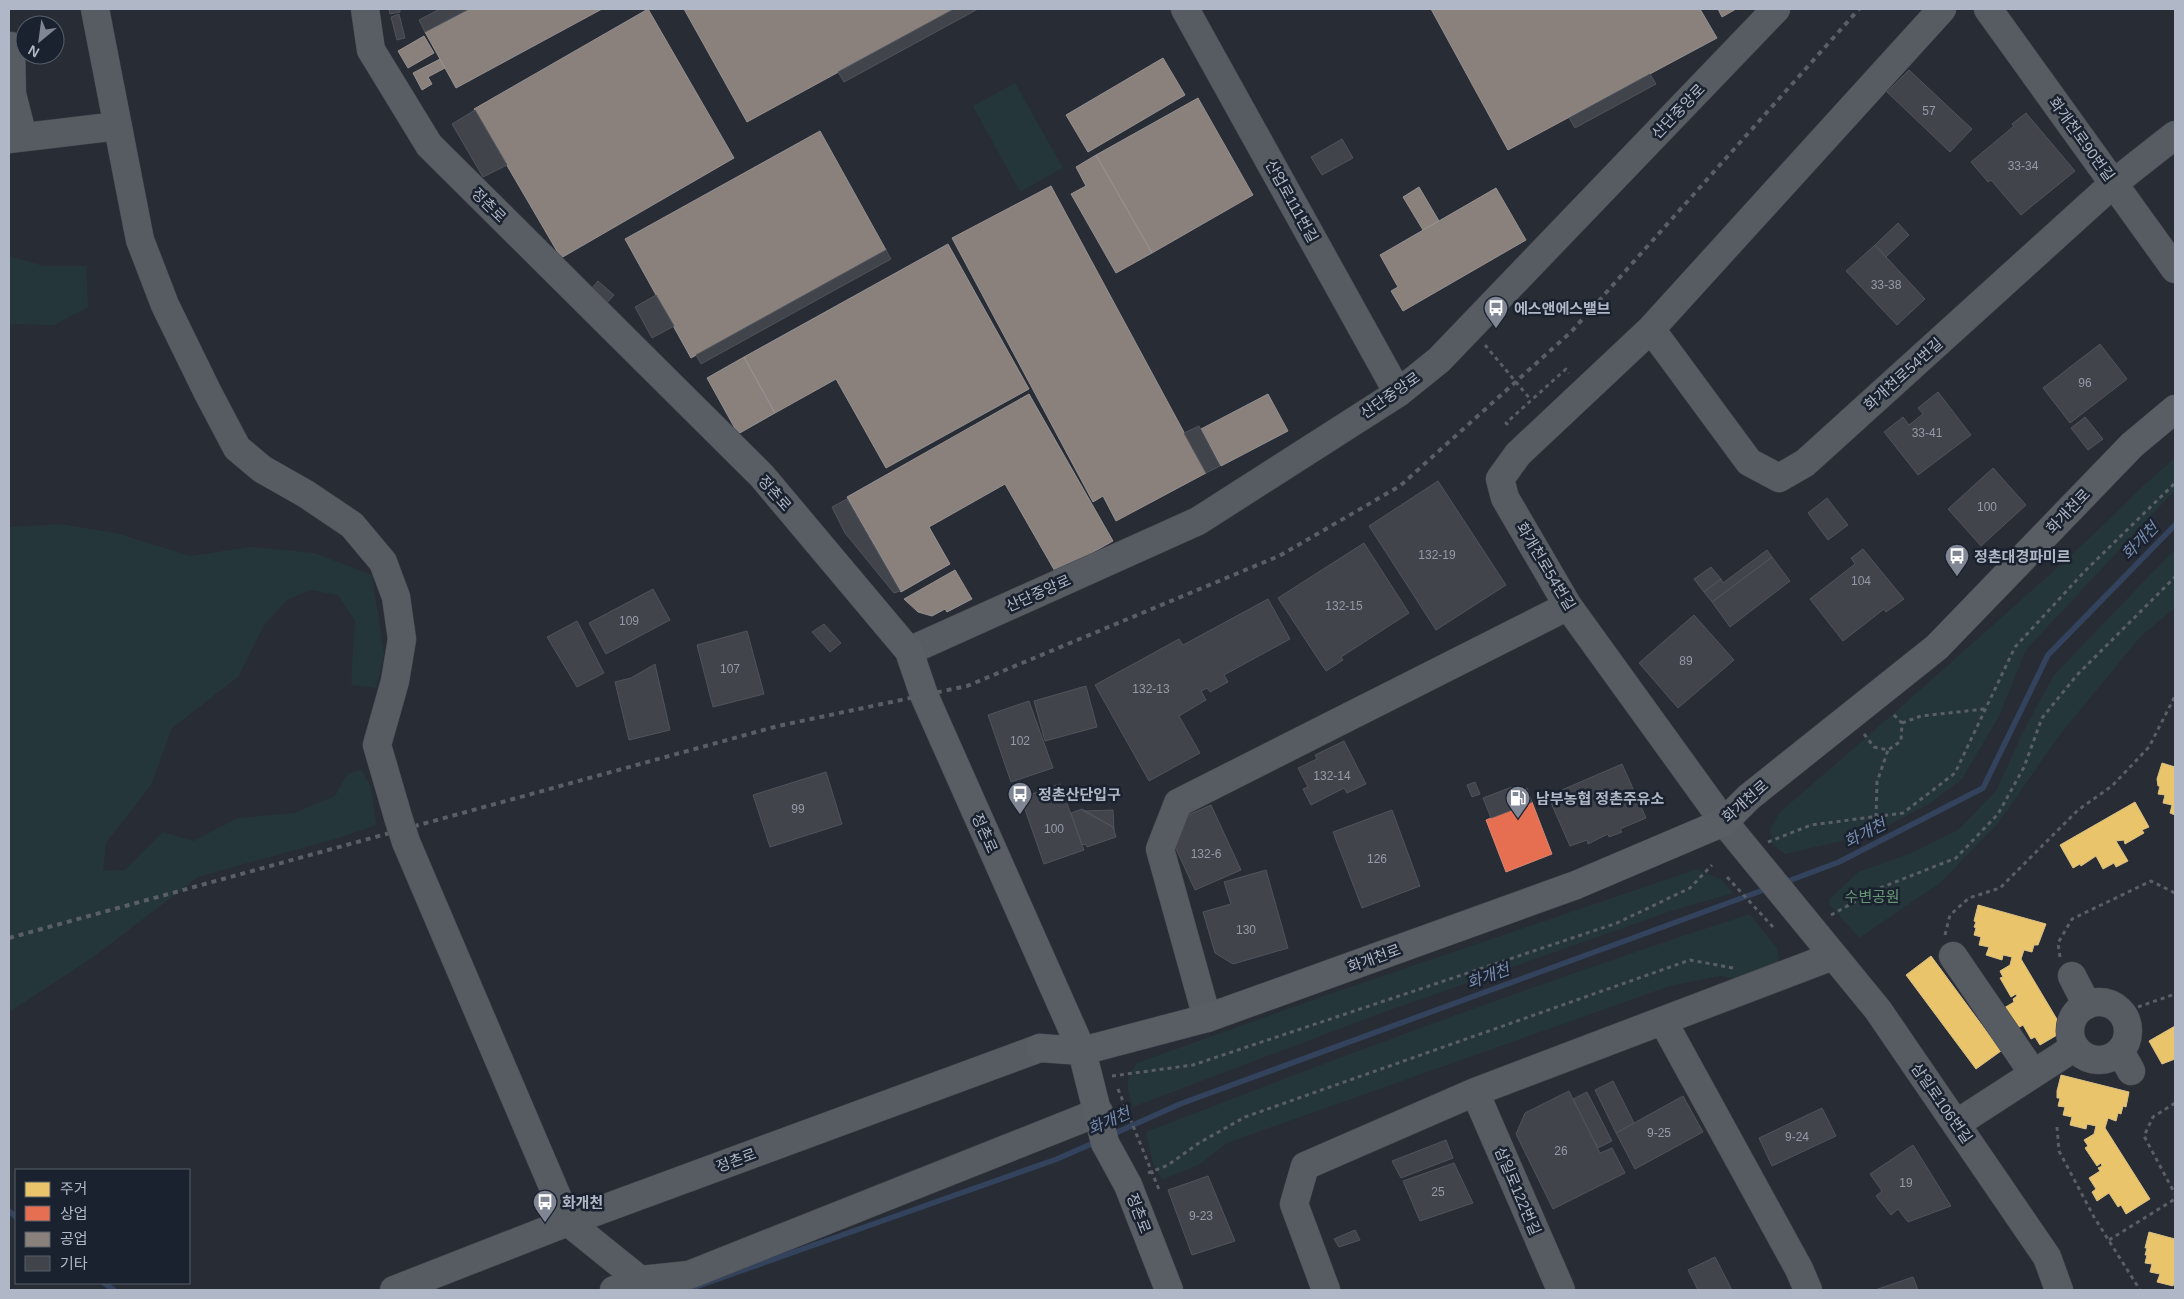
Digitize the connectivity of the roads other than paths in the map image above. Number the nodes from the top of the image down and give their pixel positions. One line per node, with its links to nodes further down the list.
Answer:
1 (95, 9): 8 (street)
2 (365, 9): 17 (main road, 정촌로)
3 (1185, 9): 14 (street, 산업로111번길)
4 (1776, 9): 14 (street, 산단중앙로)
5 (1942, 9): 13 (street, 화개천로54번길)
6 (1988, 9): 11 (street, 화개천로90번길)
7 (11, 46): 10 (street)
8 (118, 126): 10 (street); 33 (street)
9 (2175, 135): 11 (street, 화개천로54번길)
10 (16, 138)
11 (2114, 183): 12 (street, 화개천로90번길); 13 (street, 화개천로54번길)
12 (2175, 269)
13 (1651, 329): 16 (street, 화개천로54번길)
14 (1398, 393): 17 (street, 산단중앙로)
15 (2174, 411): 18 (main road, 화개천로)
16 (1568, 606): 18 (street, 화개천로54번길); 24 (street)
17 (909, 651): 28 (main road, 정촌로)
18 (1731, 830): 19 (street, 화개천로54번길); 24 (main road, 화개천로)
19 (1818, 919): 20 (street, 삼일로106번길)
20 (1833, 956): 25 (street); 31 (street, 삼일로106번길)
21 (1953, 956): 29 (street)
22 (2072, 976): 23 (street)
23 (2087, 1005): 26 (street); 26 (street)
24 (1207, 1018): 28 (main road, 화개천로)
25 (1663, 1021): 30 (street); 40 (street)
26 (2075, 1047): 29 (street)
27 (1040, 1048): 28 (main road, 정촌로); 33 (street, 정촌로)
28 (1082, 1051): 32 (main road, 정촌로)
29 (2033, 1073): 31 (street)
30 (1475, 1092): 38 (street); 39 (street, 삼일로122번길)
31 (1956, 1124): 41 (street, 삼일로106번길)
32 (1101, 1126): 34 (street); 37 (main road, 정촌로)
33 (568, 1222): 34 (street); 35 (street, 정촌로)
34 (655, 1287): 36 (street)
35 (394, 1290)
36 (614, 1290)
37 (1169, 1290)
38 (1326, 1290)
39 (1561, 1290)
40 (1808, 1290)
41 (2059, 1290)

